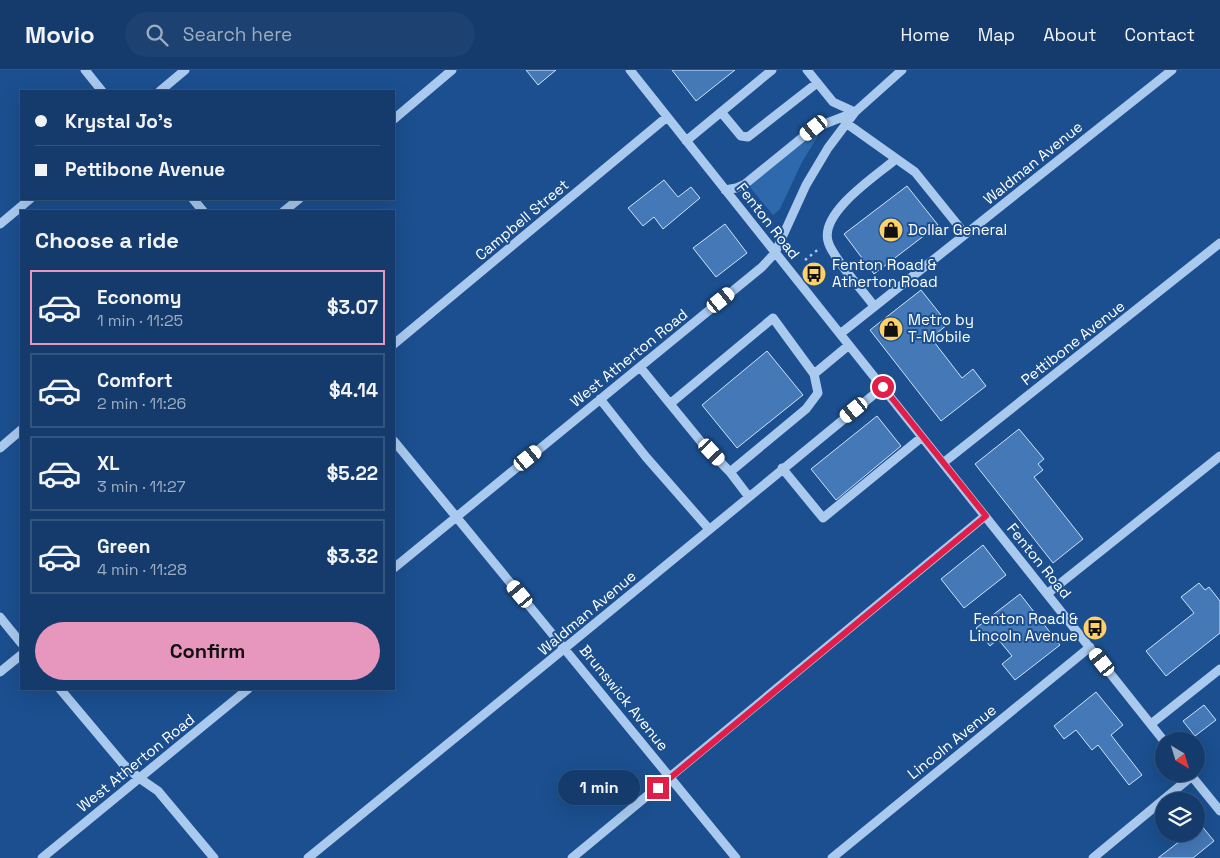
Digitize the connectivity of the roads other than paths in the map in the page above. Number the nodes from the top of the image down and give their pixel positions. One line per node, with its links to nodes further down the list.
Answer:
1 (85, 70): 10 (street)
2 (185, 70): 11 (street)
3 (452, 70): 15 (street)
4 (630, 70): 14 (street, Fenton Road)
5 (772, 70): 12 (street)
6 (807, 70): 9 (street)
7 (902, 70): 13 (street, West Atherton Road)
8 (1172, 70): 26 (street, Waldman Avenue)
9 (817, 83): 12 (street); 13 (street)
10 (101, 90)
11 (161, 90)
12 (721, 112): 17 (street)
13 (855, 112): 16 (street, West Atherton Road); 19 (street)
14 (667, 117): 17 (street, Fenton Road); 31 (street, Campbell Street)
15 (395, 118)
16 (846, 123): 18 (street); 28 (street, West Atherton Road)
17 (686, 141): 19 (street, Fenton Road)
18 (896, 159): 26 (street); 29 (street)
19 (725, 190): 28 (street, Fenton Road)
20 (29, 200): 25 (street)
21 (194, 200): 23 (street)
22 (298, 200): 24 (street)
23 (202, 210)
24 (285, 210)
25 (0, 224)
26 (965, 234): 29 (street, Waldman Avenue)
27 (1220, 244): 43 (street, Pettibone Avenue)
28 (775, 253): 30 (street, Fenton Road); 33 (street, West Atherton Road)
29 (874, 306): 30 (street, Waldman Avenue)
30 (840, 334): 32 (street, Fenton Road)
31 (395, 343)
32 (849, 345): 34 (street); 35 (street, Fenton Road)
33 (640, 366): 36 (street, West Atherton Road); 37 (street)
34 (814, 374): 37 (street); 45 (street)
35 (883, 387): 39 (street, Fenton Road); 44 (street, Waldman Avenue)
36 (600, 400): 48 (street, West Atherton Road); 49 (street)
37 (671, 404): 45 (street)
38 (20, 431): 41 (street)
39 (922, 437): 43 (street, Fenton Road); 44 (street)
40 (395, 442): 48 (street, Brunswick Avenue)
41 (0, 448)
42 (1220, 456): 51 (street)
43 (943, 463): 47 (street, Fenton Road)
44 (782, 468): 46 (street, Waldman Avenue)
45 (730, 472): 46 (street)
46 (749, 497): 49 (street, Waldman Avenue)
47 (986, 516): 51 (street, Fenton Road); 64 (street)
48 (456, 517): 50 (street, West Atherton Road); 55 (street, Brunswick Avenue)
49 (709, 529): 55 (street, Waldman Avenue)
50 (395, 567)
51 (1047, 594): 54 (street, Fenton Road)
52 (0, 617): 53 (street)
53 (20, 642)
54 (1090, 646): 61 (street, Fenton Road); 73 (street, Lincoln Avenue)
55 (565, 649): 64 (street, Brunswick Avenue); 70 (street, Waldman Avenue)
56 (20, 656): 58 (street)
57 (1220, 669): 61 (street)
58 (0, 672)
59 (61, 690): 63 (street)
60 (247, 690): 63 (street, West Atherton Road)
61 (1151, 724): 62 (street, Fenton Road)
62 (1157, 732)
63 (139, 778): 68 (street, West Atherton Road); 69 (street)
64 (671, 778): 71 (street); 72 (street, Brunswick Avenue)
65 (1183, 782): 74 (street)
66 (1197, 782): 67 (street)
67 (1220, 811)
68 (42, 858)
69 (214, 858)
70 (308, 858)
71 (572, 858)
72 (736, 858)
73 (832, 858)
74 (1093, 858)

